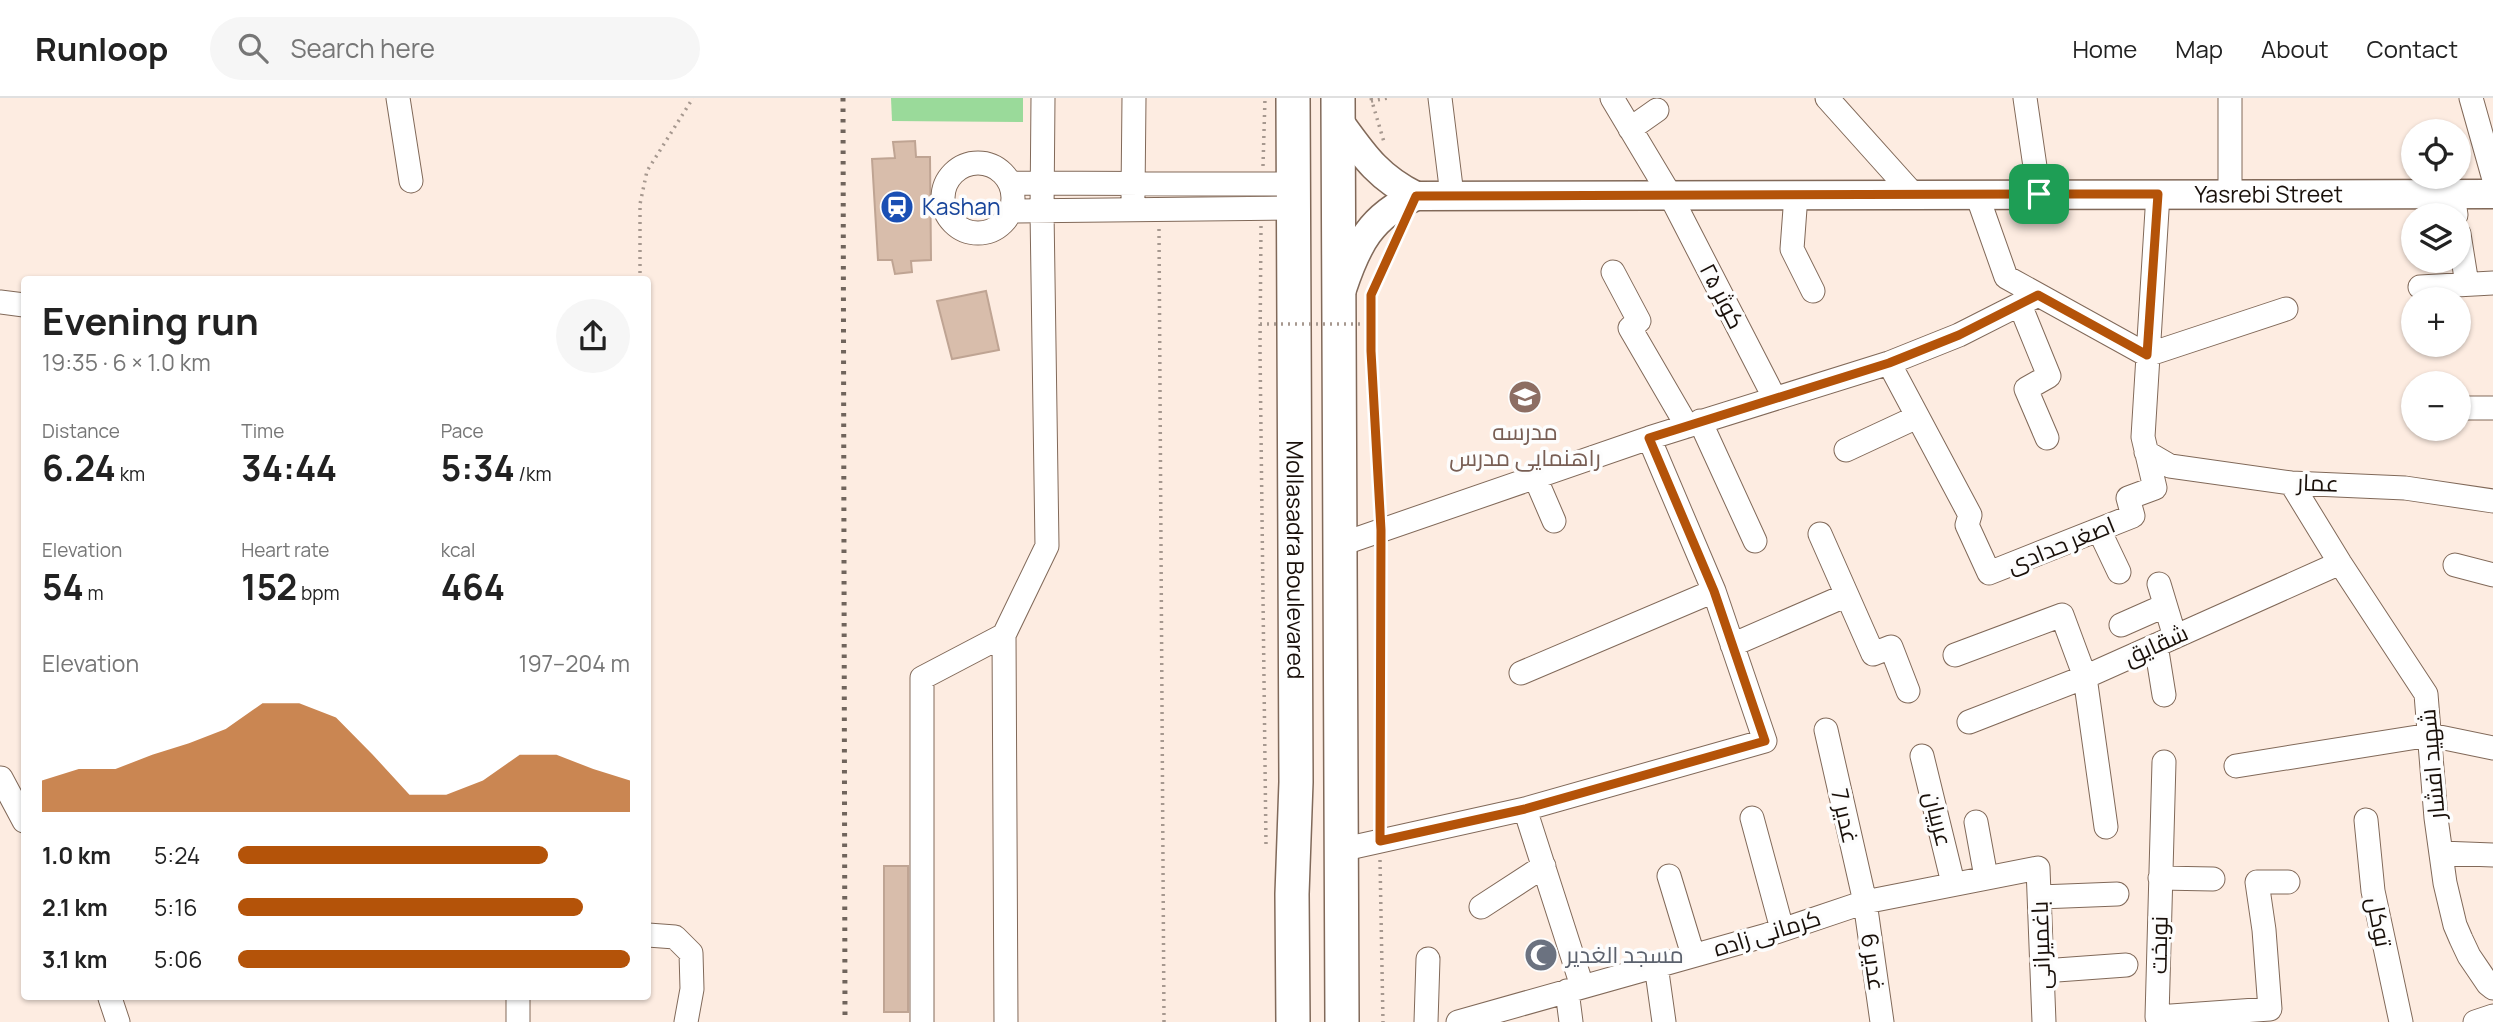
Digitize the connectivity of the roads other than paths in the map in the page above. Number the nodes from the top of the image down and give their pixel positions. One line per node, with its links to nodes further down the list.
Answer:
1 (398, 98): 15 (street)
2 (1043, 98): 17 (street)
3 (1134, 98): 18 (street)
4 (1293, 98): 28 (highway, Mollasadra Boulevared)
5 (1440, 98): 23 (street)
6 (1612, 98): 13 (street, کوثر ۲۵)
7 (1827, 98): 26 (street)
8 (2025, 98): 19 (street)
9 (2230, 98): 21 (street)
10 (2471, 98): 14 (street)
11 (1338, 109): 29 (main road); 41 (highway, Mollasadra Boulevared)
12 (1657, 110): 13 (street)
13 (1630, 129): 24 (street, کوثر ۲۵)
14 (2493, 176)
15 (411, 181)
16 (1011, 183): 17 (street); 33 (street); 33 (street)
17 (1042, 183): 18 (street); 34 (street)
18 (1133, 183): 28 (street); 32 (street)
19 (2039, 194): 20 (main road, Yasrebi Street); 27 (main road, Yasrebi Street)
20 (2158, 194): 21 (main road, Yasrebi Street); 46 (street)
21 (2230, 194): 30 (main road, Yasrebi Street)
22 (2493, 194): 31 (main road, Yasrebi Street)
23 (1452, 195): 24 (main road, Yasrebi Street); 29 (main road, Yasrebi Street)
24 (1670, 195): 25 (main road, Yasrebi Street); 48 (street, کوثر ۲۵)
25 (1796, 195): 26 (main road, Yasrebi Street); 40 (street)
26 (1914, 195): 27 (main road, Yasrebi Street)
27 (1977, 195): 42 (street)
28 (1293, 196): 32 (street); 88 (highway, Mollasadra Boulevared)
29 (1416, 196): 41 (main road)
30 (2432, 203)
31 (2458, 203)
32 (1133, 210): 34 (street)
33 (1011, 211): 34 (street)
34 (1042, 211): 72 (street)
35 (1613, 272): 52 (street)
36 (2464, 273): 38 (street)
37 (2493, 283): 38 (street)
38 (2466, 284): 39 (street)
39 (2420, 287)
40 (1813, 291)
41 (1339, 300): 64 (highway, Mollasadra Boulevared)
42 (2029, 300): 46 (street); 47 (street); 54 (street)
43 (0, 302): 44 (street)
44 (21, 305)
45 (2286, 309): 46 (street)
46 (2147, 355): 56 (street)
47 (1889, 363): 48 (street); 51 (street)
48 (1774, 397): 52 (street)
49 (2471, 408): 50 (street)
50 (2493, 408)
51 (1917, 417): 55 (street); 61 (street, اصغر حدادی)
52 (1694, 424): 53 (street); 63 (street)
53 (1649, 438): 57 (street); 69 (street)
54 (2047, 438)
55 (1846, 450)
56 (2146, 452): 58 (street, عمار); 61 (street, اصغر حدادی)
57 (1535, 477): 60 (street); 64 (street)
58 (2291, 483): 59 (street, عمار); 65 (street, شهید افشار)
59 (2493, 502)
60 (1555, 521)
61 (2099, 530): 67 (street)
62 (1820, 534): 70 (street)
63 (1755, 541)
64 (1339, 545): 89 (highway, Mollasadra Boulevared)
65 (2340, 563): 73 (street, شقایق); 82 (street, شهید افشار)
66 (2455, 565): 68 (street)
67 (2119, 572)
68 (2493, 575)
69 (1714, 591): 74 (street); 76 (street)
70 (1847, 595): 74 (street); 78 (street)
71 (2121, 625): 73 (street)
72 (1003, 635): 127 (street); 128 (street)
73 (2165, 641): 77 (street, شقایق); 79 (street)
74 (1732, 645): 90 (street)
75 (1955, 655): 77 (street)
76 (1521, 673)
77 (2085, 677): 80 (street, شقایق); 95 (street)
78 (1908, 691)
79 (2164, 695)
80 (1969, 722)
81 (1826, 730): 111 (street, غدیر 7)
82 (2430, 736): 83 (street); 86 (street); 97 (street, شهید افشار)
83 (2493, 748)
84 (1922, 756): 106 (street, عربیان)
85 (2164, 762): 103 (street, نوبخت)
86 (2236, 766)
87 (1, 778): 91 (street)
88 (1296, 782): 89 (highway); 108 (highway, Mollasadra Boulevared)
89 (1339, 786): 96 (highway, Mollasadra Boulevared)
90 (1525, 809): 96 (street); 99 (street)
91 (21, 815)
92 (1752, 818): 113 (street)
93 (2366, 820): 137 (street, توکل)
94 (1976, 822): 102 (street)
95 (2106, 827)
96 (1340, 850): 107 (highway, Mollasadra Boulevared)
97 (2441, 853): 98 (street); 121 (street, شهید افشار)
98 (2493, 855)
99 (1544, 866): 112 (street); 120 (street)
100 (2038, 868): 102 (street, کرمانی زاده); 110 (street, باغمیرانی)
101 (1669, 876): 115 (street)
102 (1986, 877): 106 (street, کرمانی زاده)
103 (2160, 878): 104 (street); 123 (street, نوبخت)
104 (2213, 878)
105 (2288, 882): 123 (street)
106 (1953, 883): 111 (street, کرمانی زاده)
107 (1340, 891): 108 (highway); 130 (highway, Mollasadra Boulevared)
108 (1292, 894): 129 (highway, Mollasadra Boulevared)
109 (2117, 894): 110 (street)
110 (2040, 897): 119 (street, باغمیرانی)
111 (1865, 902): 113 (street, کرمانی زاده); 135 (street, غدیر 6)
112 (1481, 907)
113 (1782, 929): 115 (street, کرمانی زاده)
114 (651, 935): 126 (street)
115 (1693, 955): 117 (street, کرمانی زاده)
116 (1428, 959): 131 (street)
117 (1656, 965): 120 (street, کرمانی زاده); 134 (street)
118 (2126, 965): 119 (street)
119 (2043, 971): 136 (street, باغمیرانی)
120 (1574, 988): 132 (street, کرمانی زاده); 133 (street)
121 (2493, 988)
122 (111, 1000): 125 (street)
123 (2258, 1016)
124 (2493, 1016): 138 (street)
125 (118, 1022)
126 (687, 1022)
127 (922, 1022)
128 (1006, 1022)
129 (1293, 1022)
130 (1342, 1022)
131 (1426, 1022)
132 (1458, 1022)
133 (1571, 1022)
134 (1664, 1022)
135 (1882, 1022)
136 (2044, 1022)
137 (2401, 1022)
138 (2475, 1022)

